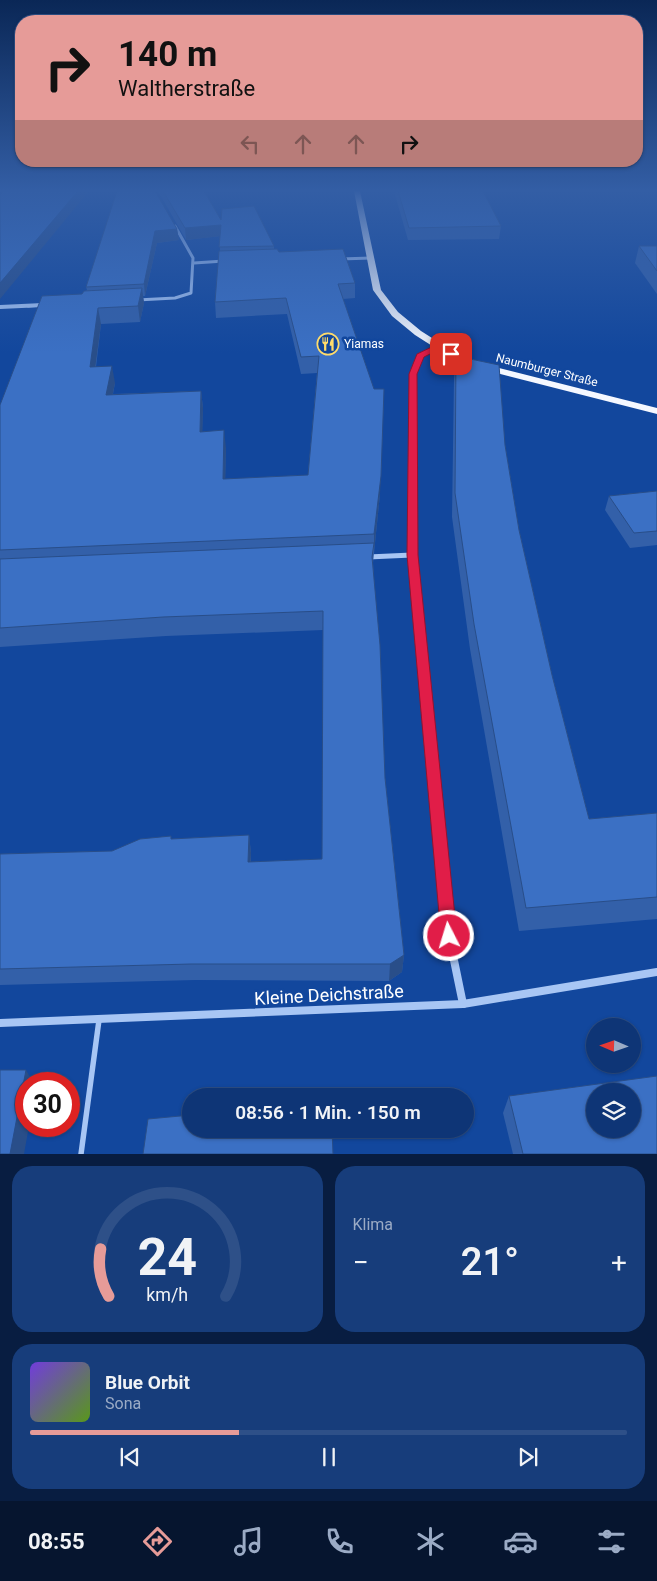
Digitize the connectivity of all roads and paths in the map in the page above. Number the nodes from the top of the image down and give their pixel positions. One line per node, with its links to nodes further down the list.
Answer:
1 (185, 245): 6 (street)
2 (368, 245): 3 (main road, Naumburger Straße)
3 (371, 258): 4 (street); 10 (main road, Naumburger Straße)
4 (338, 259)
5 (228, 261): 6 (street)
6 (194, 263): 7 (street)
7 (136, 300)
8 (48, 305): 9 (street)
9 (0, 308)
10 (438, 347): 11 (main road, Naumburger Straße); 12 (street)
11 (657, 411)
12 (412, 555): 13 (street); 15 (street)
13 (363, 557)
14 (657, 972): 15 (street, Kleine Deichstraße)
15 (463, 1004): 16 (street, Kleine Deichstraße)
16 (99, 1020): 17 (street, Kleine Deichstraße); 18 (lane)
17 (0, 1024)
18 (81, 1154)

